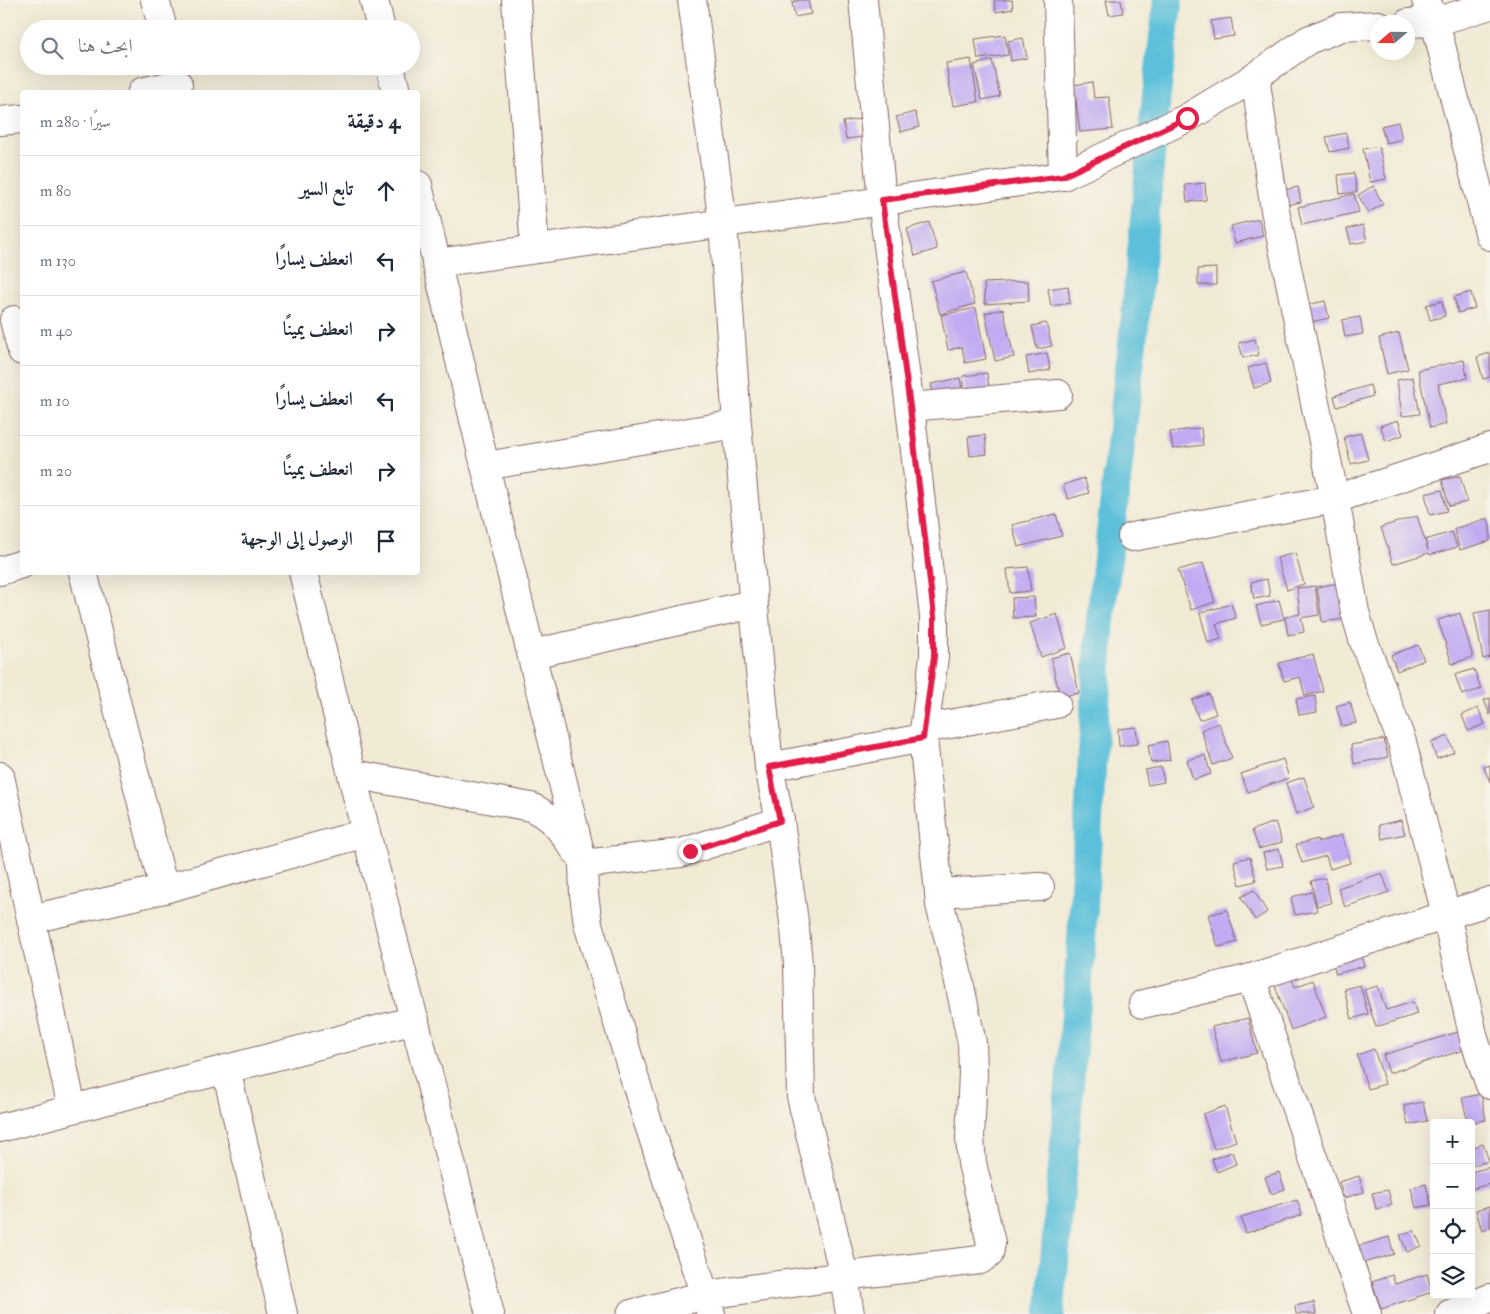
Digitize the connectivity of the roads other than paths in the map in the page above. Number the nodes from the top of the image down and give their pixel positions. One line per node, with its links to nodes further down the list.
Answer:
1 (155, 0): 10 (street)
2 (374, 0): 11 (street)
3 (516, 0): 26 (street)
4 (692, 0): 23 (street)
5 (863, 0): 21 (street)
6 (1058, 0): 20 (street)
7 (1490, 5): 8 (street)
8 (1430, 11): 9 (street); 25 (street)
9 (1415, 19)
10 (161, 20)
11 (379, 20)
12 (1370, 25): 14 (street)
13 (392, 75): 17 (street)
14 (1255, 77): 20 (street); 35 (street)
15 (177, 81): 16 (street)
16 (148, 90)
17 (396, 90)
18 (20, 119): 19 (street)
19 (0, 122)
20 (1063, 176): 21 (street)
21 (882, 200): 23 (street); 31 (street)
22 (420, 204): 24 (street)
23 (723, 223): 26 (street); 32 (street)
24 (422, 224): 27 (street)
25 (1490, 236)
26 (535, 249): 27 (street)
27 (436, 263): 34 (street)
28 (12, 321): 29 (street)
29 (20, 345)
30 (1058, 394): 31 (street)
31 (910, 407): 44 (street)
32 (737, 424): 34 (street); 41 (street)
33 (1490, 448): 35 (street)
34 (485, 466): 42 (street)
35 (1334, 499): 36 (street); 55 (street)
36 (1132, 537)
37 (20, 565): 38 (street)
38 (0, 571)
39 (84, 575): 52 (street)
40 (303, 575): 46 (street)
41 (753, 604): 42 (street); 45 (street)
42 (532, 654): 50 (street)
43 (1056, 704): 44 (street)
44 (924, 734): 45 (street); 53 (street)
45 (769, 767): 48 (street)
46 (353, 774): 49 (street); 50 (street)
47 (0, 776): 56 (street)
48 (780, 821): 50 (street); 64 (street)
49 (366, 833): 52 (street); 59 (street)
50 (584, 864): 66 (street)
51 (1040, 887): 53 (street)
52 (164, 889): 56 (street)
53 (939, 894): 64 (street)
54 (1490, 901): 55 (street)
55 (1446, 914): 57 (street); 61 (street)
56 (31, 919): 62 (street)
57 (1251, 978): 58 (street); 71 (street)
58 (1143, 1004)
59 (415, 1020): 60 (street); 68 (street)
60 (226, 1069): 62 (street); 67 (street)
61 (1490, 1085)
62 (72, 1108): 63 (street)
63 (0, 1128)
64 (844, 1276): 66 (street); 70 (street)
65 (1490, 1298): 72 (street)
66 (708, 1305): 69 (street)
67 (283, 1314)
68 (490, 1314)
69 (631, 1314)
70 (850, 1314)
71 (1367, 1314)
72 (1450, 1314)

